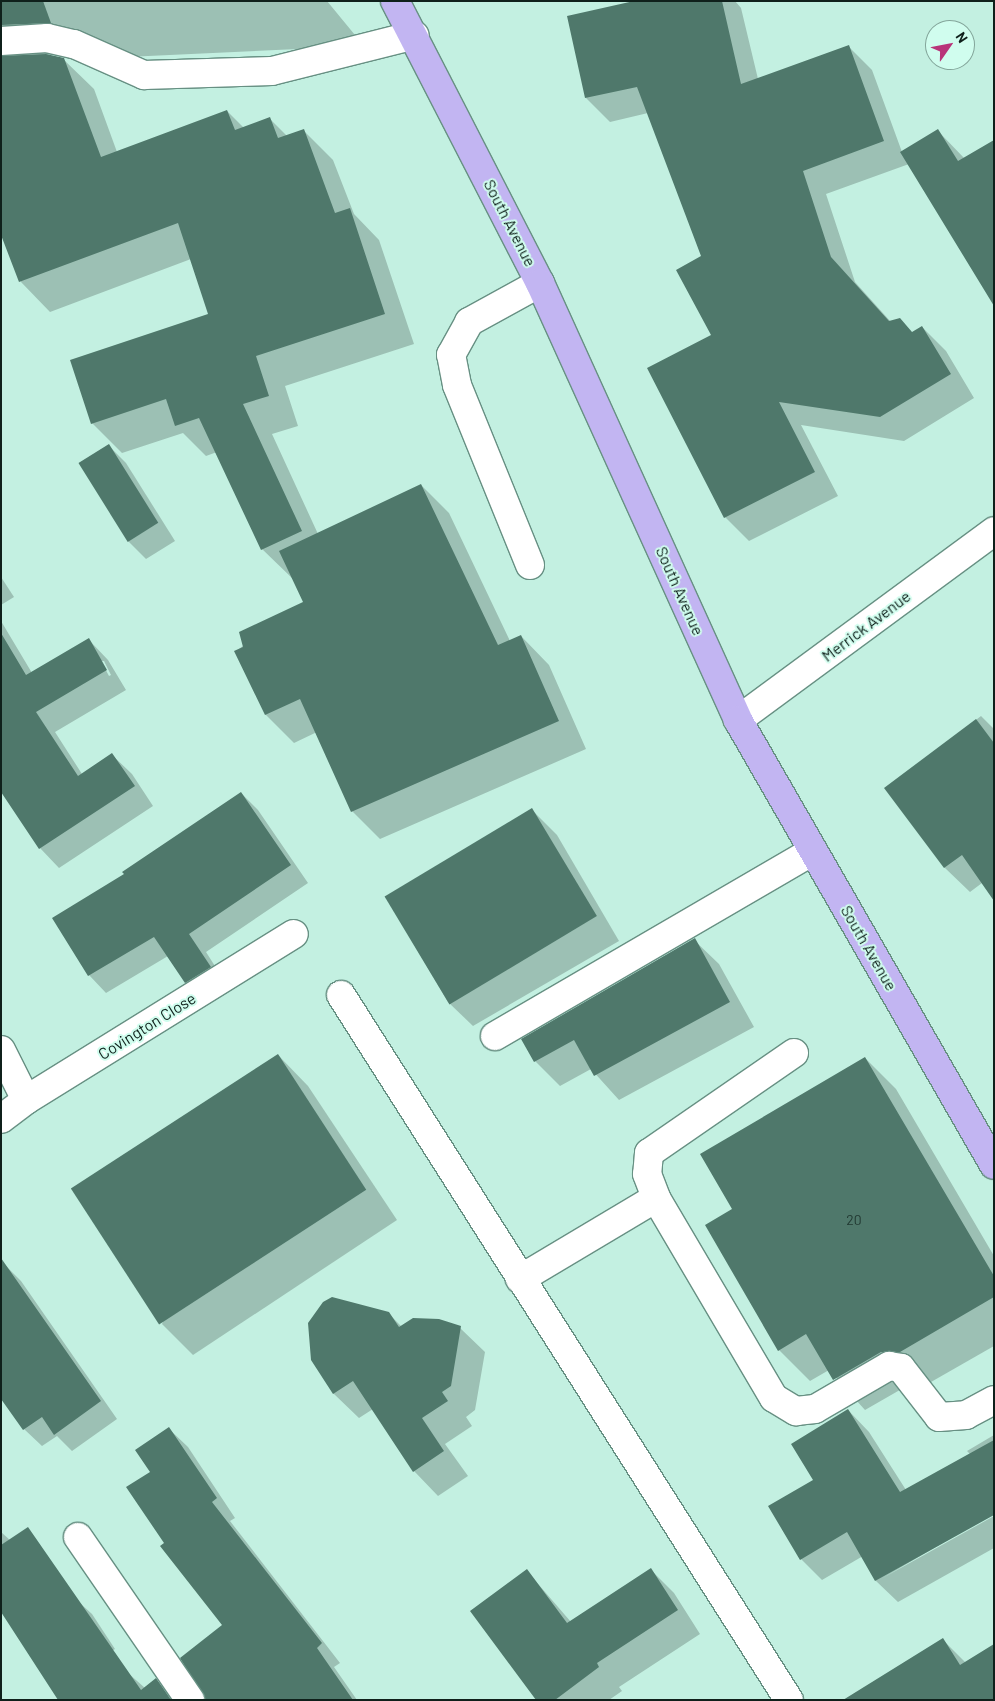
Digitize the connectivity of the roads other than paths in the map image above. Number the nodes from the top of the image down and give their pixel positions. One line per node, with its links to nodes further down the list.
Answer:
1 (395, 1): 2 (main road, South Avenue)
2 (415, 35): 3 (street); 4 (main road, South Avenue)
3 (1, 41)
4 (540, 283): 6 (street); 7 (main road, South Avenue)
5 (994, 531): 7 (street, Merrick Avenue)
6 (530, 565)
7 (738, 720): 8 (main road, South Avenue)
8 (813, 851): 11 (street); 16 (main road, South Avenue)
9 (294, 934): 14 (street, Covington Close)
10 (341, 995): 18 (street)
11 (495, 1036)
12 (1, 1050): 14 (street)
13 (794, 1053): 17 (street)
14 (26, 1100): 15 (street, Covington Close)
15 (1, 1119)
16 (994, 1166)
17 (656, 1198): 18 (street); 19 (street)
18 (520, 1278): 22 (street)
19 (994, 1400)
20 (78, 1537): 21 (street)
21 (190, 1700)
22 (789, 1700)

